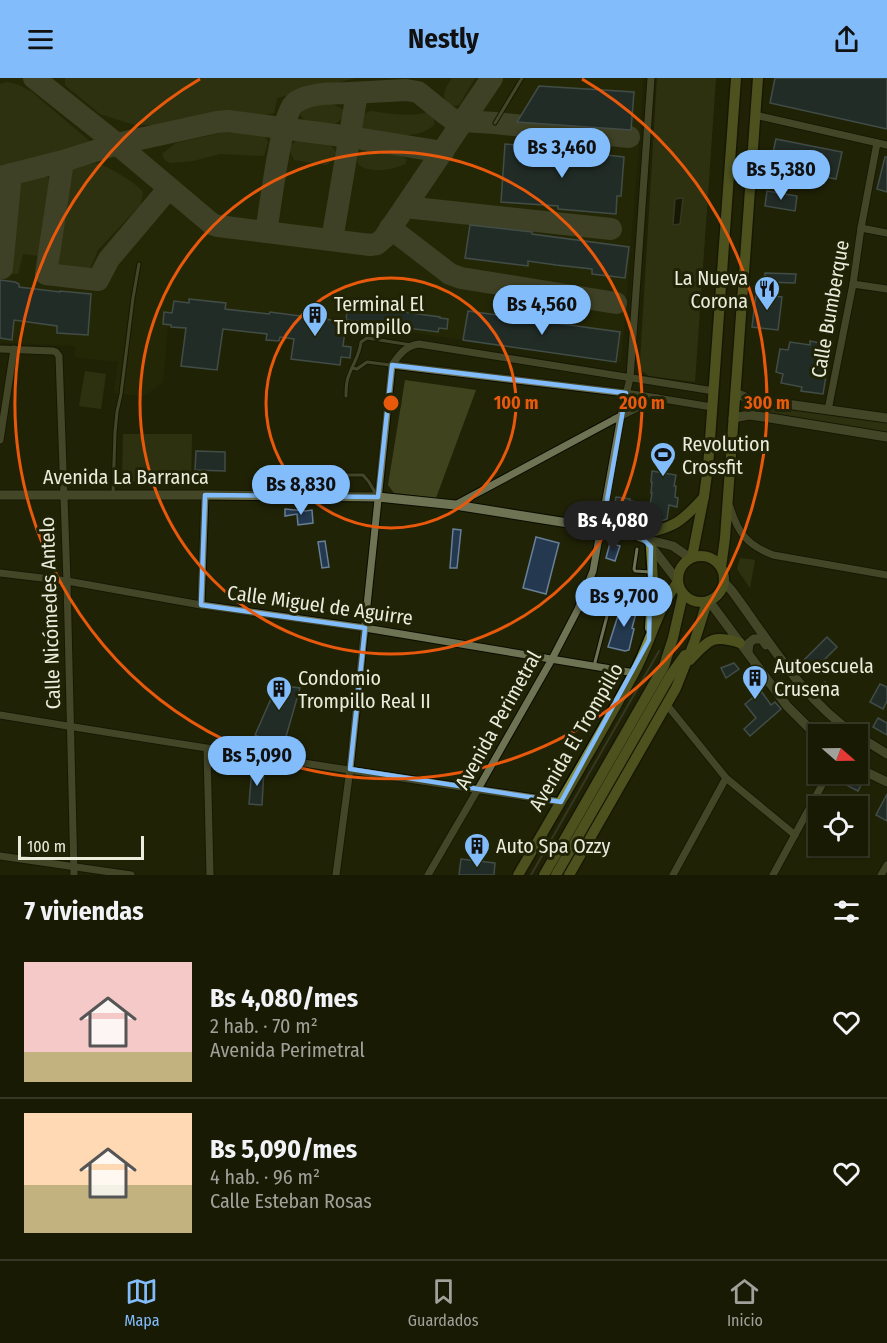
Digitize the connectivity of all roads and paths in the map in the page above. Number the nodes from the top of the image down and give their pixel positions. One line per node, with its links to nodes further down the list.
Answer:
1 (522, 78): 6 (lane)
2 (651, 78): 19 (street, Avenida Perimetral)
3 (736, 78): 20 (main road)
4 (758, 78): 5 (main road)
5 (755, 115): 7 (street); 22 (main road)
6 (495, 123)
7 (877, 143): 8 (street); 9 (street, Calle Bumberque)
8 (887, 145)
9 (861, 228): 10 (street); 12 (street, Calle Bumberque)
10 (887, 233)
11 (139, 264): 37 (lane)
12 (853, 284): 13 (street); 27 (street, Calle Bumberque)
13 (887, 290)
14 (412, 345): 17 (street); 18 (lane); 19 (street)
15 (0, 349): 16 (street)
16 (14, 349): 33 (street); 36 (street, Calle Nicómedes Antelo)
17 (392, 365): 18 (lane); 21 (street); 40 (street)
18 (352, 368): 23 (lane)
19 (630, 378): 20 (street); 21 (street, Avenida Perimetral)
20 (714, 392): 26 (main road)
21 (626, 393): 24 (street); 28 (street, Avenida Perimetral)
22 (735, 393): 25 (street); 30 (main road)
23 (346, 396)
24 (657, 398): 26 (street); 28 (street)
25 (767, 401): 27 (street); 29 (street)
26 (712, 407): 39 (main road)
27 (828, 410): 31 (street)
28 (621, 416): 42 (street); 43 (street, Avenida Perimetral)
29 (764, 417): 30 (street); 32 (street)
30 (733, 418): 41 (main road)
31 (887, 418)
32 (887, 437)
33 (0, 440)
34 (290, 471): 40 (lane)
35 (0, 495): 36 (street, Avenida La Barranca)
36 (63, 495): 37 (street, Avenida La Barranca); 51 (street, Calle Nicómedes Antelo)
37 (113, 495): 38 (street, Avenida La Barranca)
38 (205, 495): 40 (street, Avenida La Barranca); 56 (street)
39 (704, 496): 44 (main road); 46 (main road)
40 (378, 497): 42 (street, Avenida La Barranca); 58 (street)
41 (727, 500): 47 (main road); 50 (street)
42 (455, 505): 43 (street, Avenida La Barranca)
43 (602, 529): 44 (street, Avenida La Barranca); 63 (street, Avenida Perimetral)
44 (645, 540): 46 (street, Avenida La Barranca); 48 (main road); 52 (street)
45 (637, 549): 48 (lane)
46 (691, 558): 47 (main road); 52 (main road)
47 (721, 567): 53 (main road)
48 (652, 572): 59 (main road)
49 (0, 573): 51 (street, Calle Miguel de Aguirre)
50 (887, 575)
51 (67, 581): 56 (street, Calle Miguel de Aguirre); 71 (street, Calle Nicómedes Antelo)
52 (677, 581): 54 (main road); 59 (main road, Avenida El Trompillo)
53 (724, 582): 55 (main road); 66 (street)
54 (682, 594): 55 (main road); 93 (main road, Avenida El Trompillo)
55 (708, 601): 60 (main road); 61 (street)
56 (201, 605): 58 (street, Calle Miguel de Aguirre)
57 (607, 616): 65 (lane)
58 (365, 628): 63 (street, Calle Miguel de Aguirre); 76 (street)
59 (649, 640): 67 (main road, Avenida El Trompillo)
60 (695, 640): 64 (main road); 85 (main road)
61 (740, 643): 62 (street); 64 (main road)
62 (748, 652): 66 (street); 72 (street)
63 (552, 658): 65 (street, Calle Miguel de Aguirre); 81 (street, Avenida Perimetral)
64 (686, 665): 68 (main road)
65 (594, 666): 67 (street, Calle Miguel de Aguirre)
66 (790, 671): 70 (street)
67 (634, 673): 82 (main road, Avenida El Trompillo)
68 (667, 705): 78 (street); 85 (main road)
69 (0, 715): 71 (street)
70 (840, 724)
71 (70, 727): 74 (street); 87 (street, Calle Nicómedes Antelo)
72 (808, 727)
73 (868, 743): 75 (street)
74 (207, 749): 76 (street); 89 (street)
75 (887, 754)
76 (350, 769): 81 (street); 90 (street)
77 (868, 773): 79 (street)
78 (726, 778): 83 (street); 96 (street)
79 (887, 782)
80 (823, 784): 83 (street)
81 (478, 789): 82 (street); 91 (street, Avenida Perimetral)
82 (561, 801): 92 (main road, Avenida El Trompillo)
83 (795, 835): 97 (street)
84 (0, 856): 87 (street)
85 (572, 857): 94 (main road); 95 (main road)
86 (887, 864): 98 (street)
87 (74, 871): 88 (street)
88 (131, 875)
89 (210, 875)
90 (336, 875)
91 (428, 875)
92 (518, 875)
93 (544, 875)
94 (556, 875)
95 (569, 875)
96 (673, 875)
97 (773, 875)
98 (881, 875)

